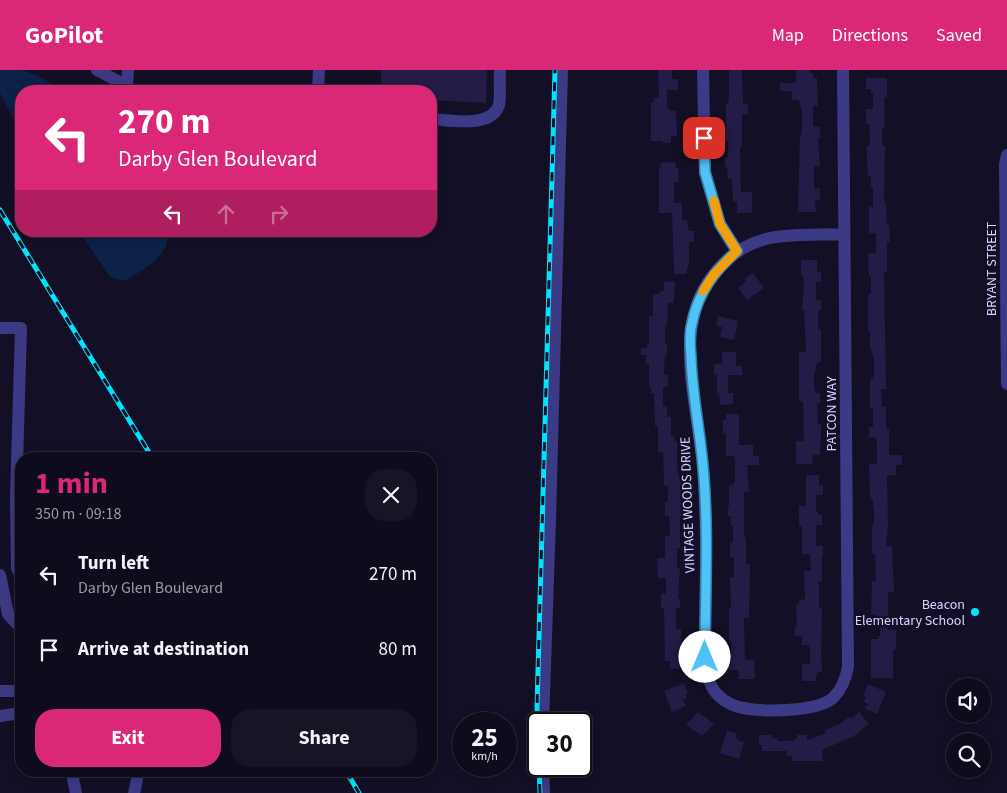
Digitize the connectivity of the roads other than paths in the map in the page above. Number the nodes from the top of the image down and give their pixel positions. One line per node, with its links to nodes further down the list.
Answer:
1 (97, 70): 9 (street)
2 (118, 70): 10 (street)
3 (128, 70): 11 (street)
4 (319, 70): 12 (street)
5 (500, 70): 13 (street)
6 (562, 70): 25 (street)
7 (703, 70): 16 (street)
8 (843, 70): 15 (street, PATCON WAY)
9 (123, 85)
10 (126, 85)
11 (128, 85)
12 (318, 85)
13 (437, 119)
14 (1007, 155): 18 (street, BRYANT STREET)
15 (844, 234): 16 (street, VINTAGE WOODS DRIVE); 24 (street, PATCON WAY)
16 (737, 251): 24 (street, VINTAGE WOODS DRIVE)
17 (0, 328): 19 (street)
18 (1007, 384)
19 (17, 452)
20 (0, 574): 21 (street)
21 (15, 622)
22 (0, 691): 23 (street)
23 (15, 691)
24 (779, 709)
25 (543, 712)
26 (15, 714): 27 (street)
27 (0, 716)
28 (73, 777): 31 (street)
29 (137, 777): 32 (street)
30 (543, 777): 33 (street)
31 (76, 793)
32 (134, 793)
33 (544, 793)

